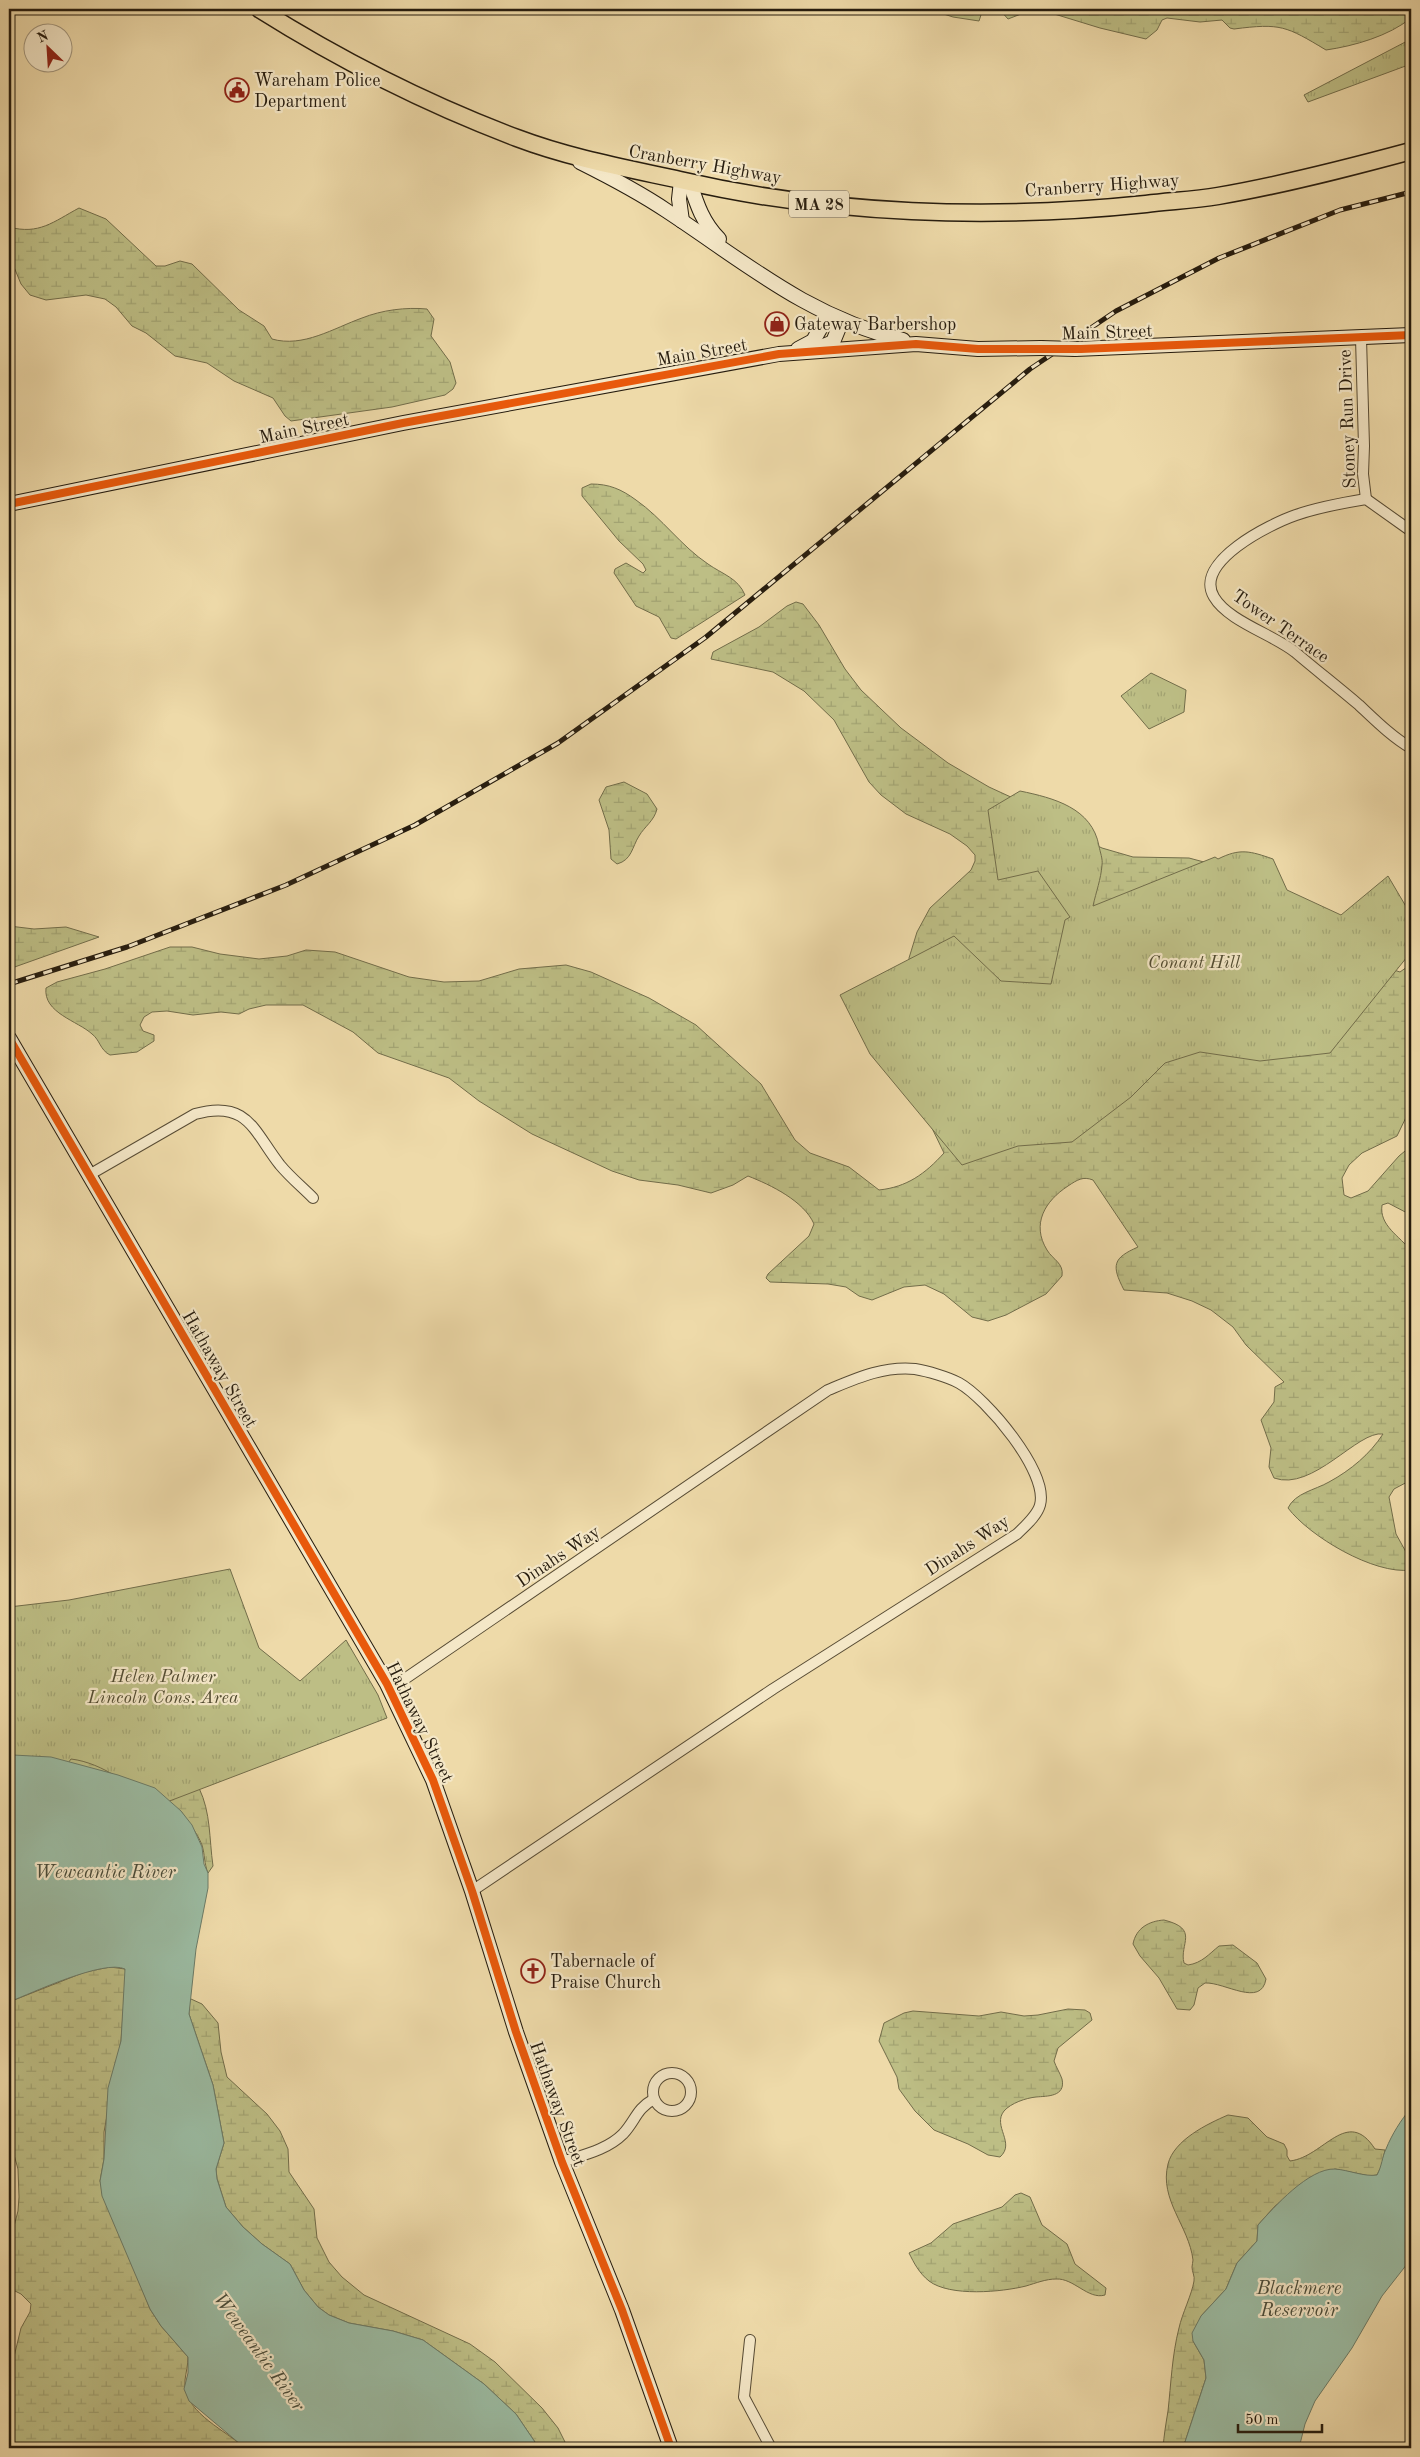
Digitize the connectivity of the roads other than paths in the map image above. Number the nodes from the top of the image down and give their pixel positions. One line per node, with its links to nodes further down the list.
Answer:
1 (259, 9): 2 (main road, Cranberry Highway / MA 28)
2 (553, 149): 4 (main road, Cranberry Highway / MA 28); 5 (main road)
3 (1411, 151): 4 (main road, Cranberry Highway / MA 28)
4 (686, 182): 5 (main road); 6 (main road)
5 (682, 221): 6 (main road)
6 (738, 260): 7 (main road)
7 (828, 315): 8 (main road); 13 (main road, Main Street)
8 (842, 320): 11 (main road); 12 (main road)
9 (1411, 336): 10 (main road, Main Street)
10 (1361, 338): 11 (main road, Main Street, bridge); 14 (street, Stoney Run Drive)
11 (916, 344): 12 (main road, Main Street)
12 (816, 350): 13 (main road, Main Street)
13 (793, 352): 15 (main road, Main Street)
14 (1366, 499): 16 (street); 17 (street, Tower Terrace)
15 (9, 504)
16 (1411, 531)
17 (1411, 748)
18 (9, 1038): 19 (main road, Hathaway Street)
19 (89, 1175): 20 (street); 21 (main road, Hathaway Street)
20 (313, 1198)
21 (390, 1689): 22 (main road, Hathaway Street); 22 (street, Dinahs Way)
22 (472, 1891): 24 (main road, Hathaway Street)
23 (654, 2098): 24 (street)
24 (562, 2162): 26 (main road, Hathaway Street)
25 (750, 2340): 27 (street)
26 (670, 2448)
27 (771, 2448)

